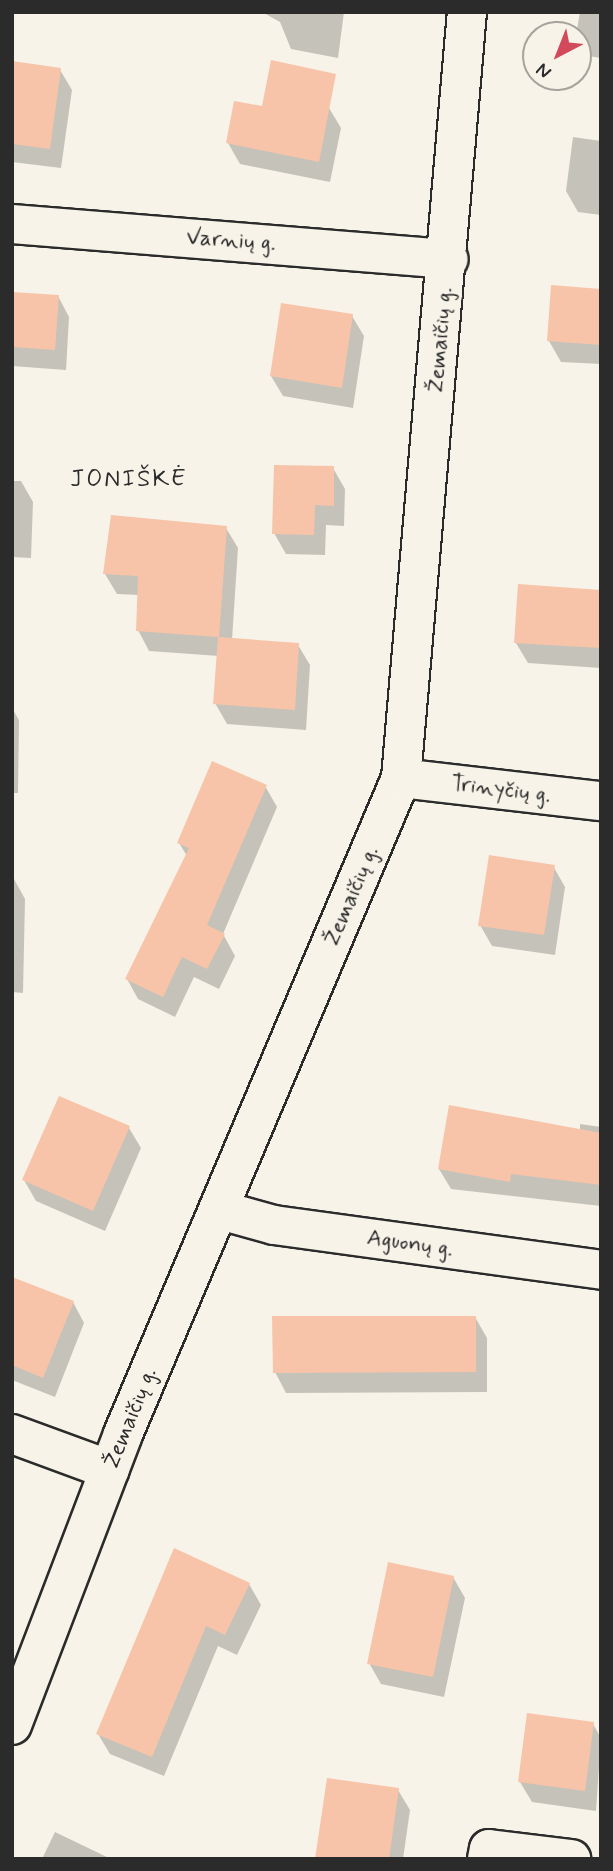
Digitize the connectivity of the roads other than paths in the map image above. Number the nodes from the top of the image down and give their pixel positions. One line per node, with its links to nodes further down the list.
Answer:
1 (467, 12): 3 (street, Žemaičių g.)
2 (12, 224): 3 (street, Varnių g.)
3 (449, 258): 4 (street, Žemaičių g.)
4 (401, 778): 5 (street, Trinyčių g.); 6 (street, Žemaičių g.)
5 (601, 802)
6 (220, 1210): 7 (street, Aguonų g.); 9 (street, Žemaičių g.)
7 (601, 1270)
8 (12, 1434): 9 (street)
9 (110, 1470): 10 (street, Žemaičių g.)
10 (12, 1725)
11 (487, 1859): 12 (street)
12 (570, 1859)

